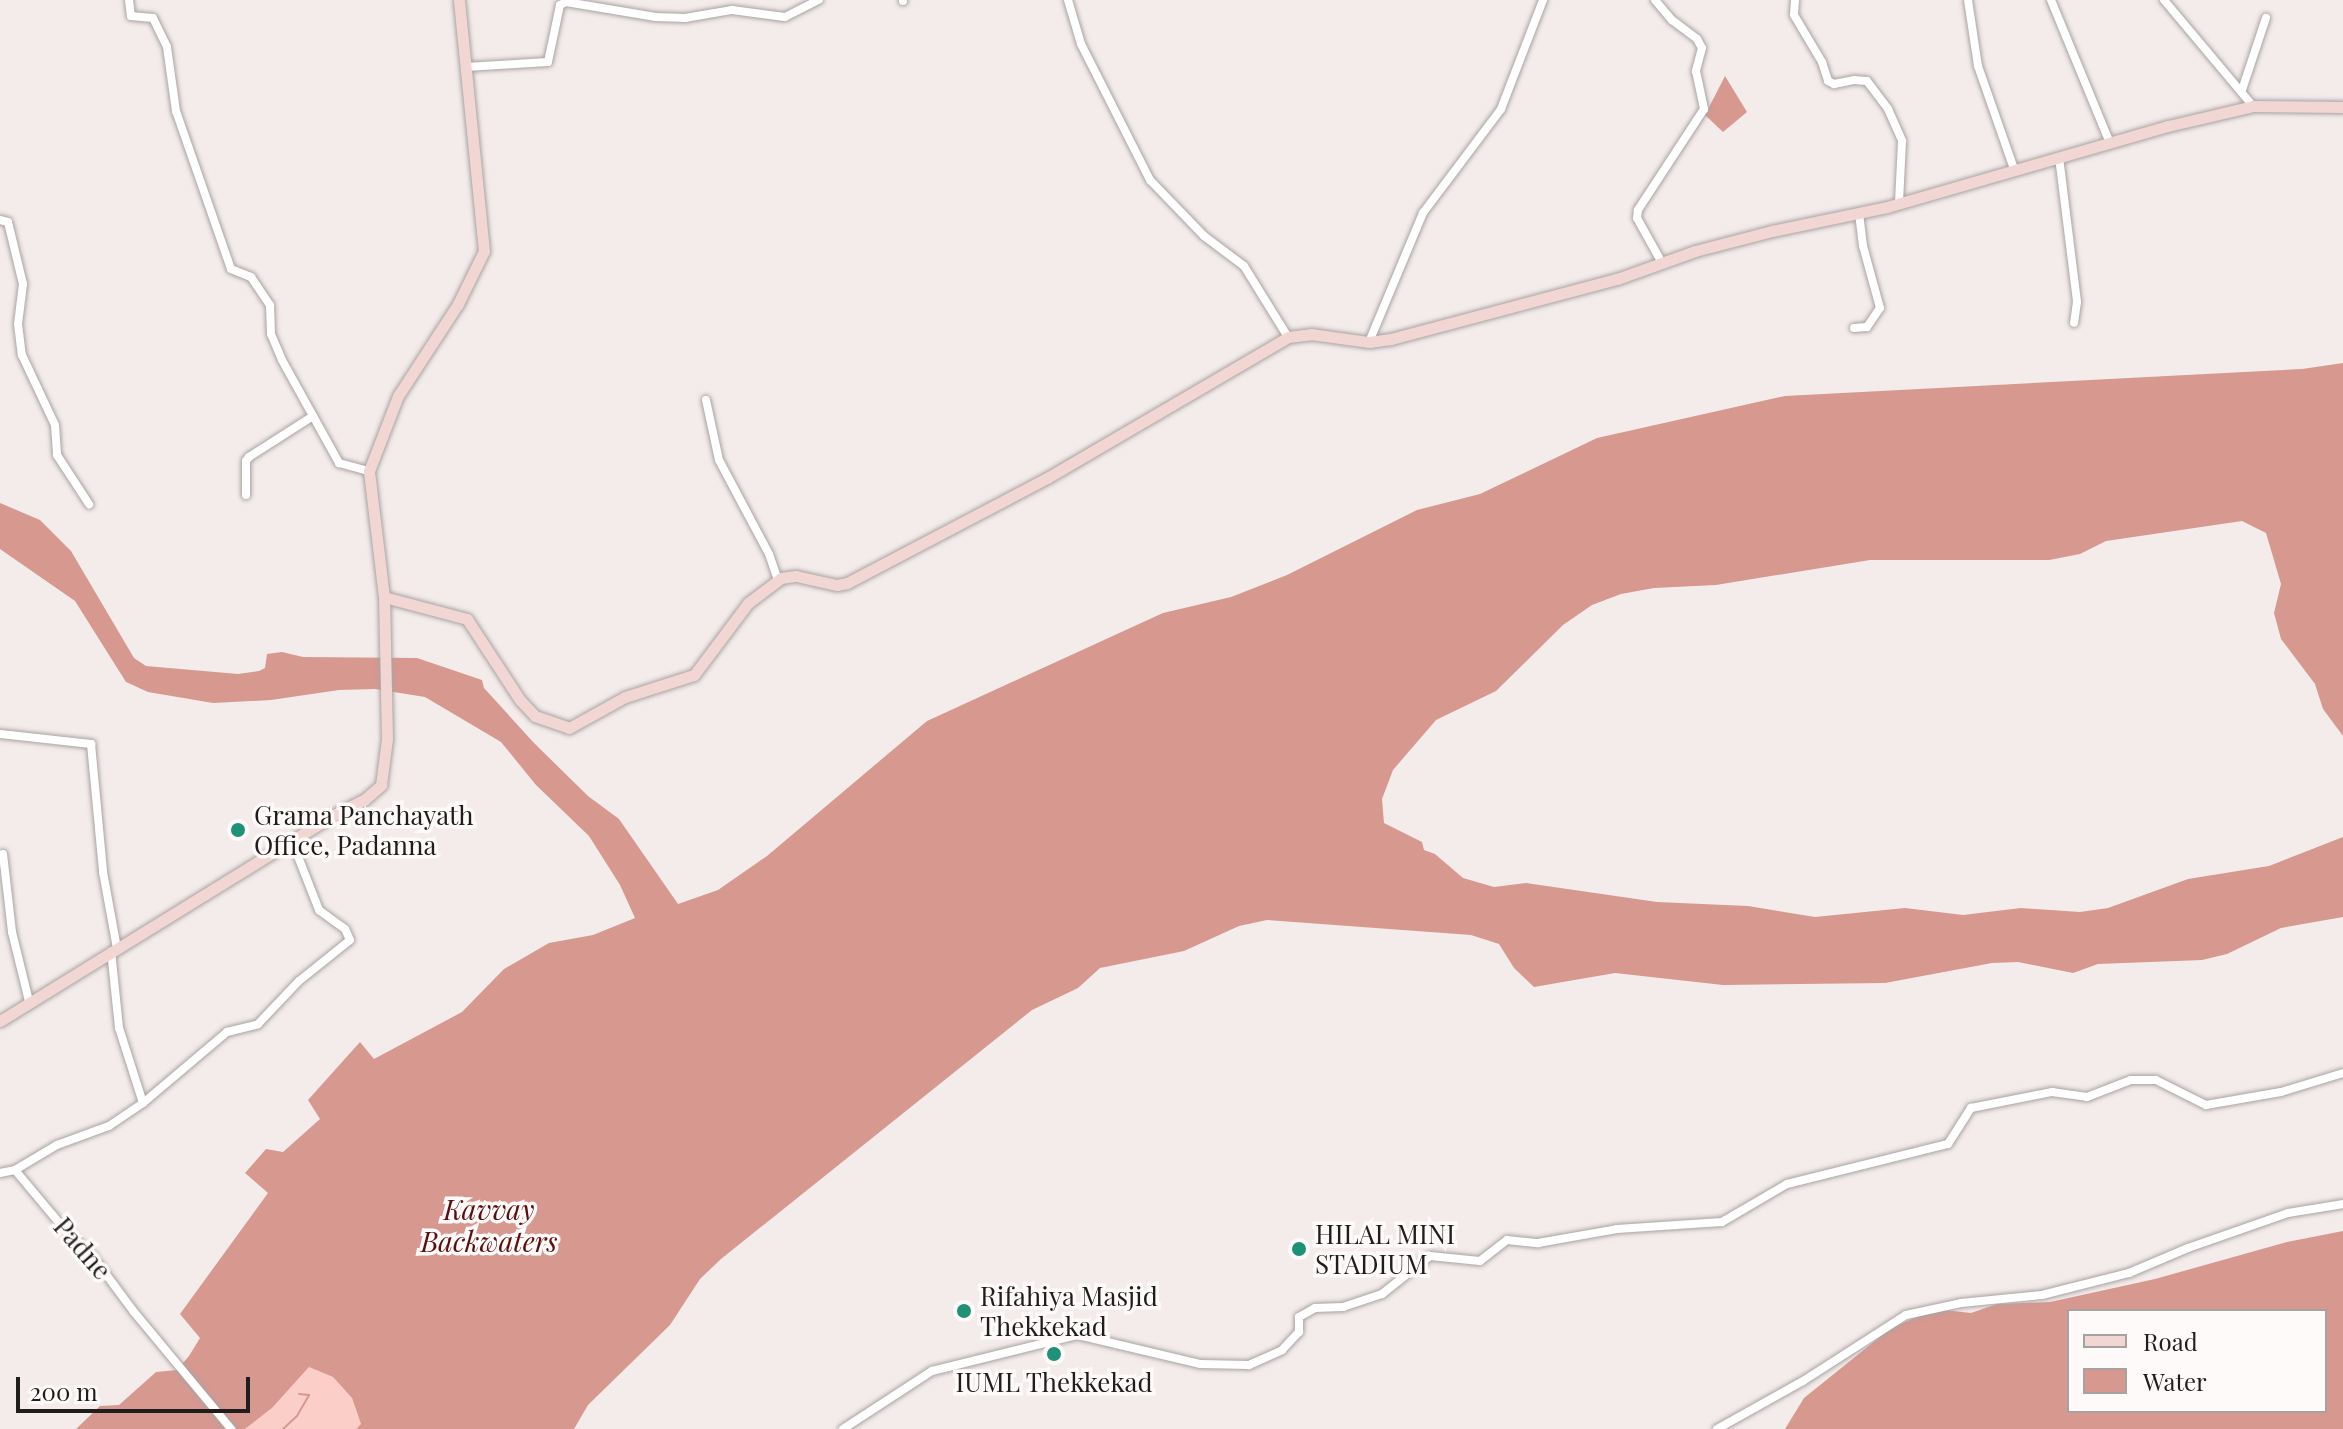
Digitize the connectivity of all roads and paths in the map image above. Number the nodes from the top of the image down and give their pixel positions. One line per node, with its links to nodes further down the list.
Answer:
1 (129, 0): 28 (street)
2 (459, 0): 12 (main road)
3 (819, 0): 12 (street)
4 (1068, 0): 25 (street)
5 (1543, 0): 26 (street)
6 (1655, 0): 22 (street)
7 (1795, 0): 19 (street)
8 (1968, 0): 18 (street)
9 (2051, 0): 16 (street)
10 (2164, 0): 13 (street)
11 (2266, 18): 13 (street)
12 (466, 67): 29 (main road)
13 (2242, 90): 14 (street)
14 (2253, 106): 15 (main road); 16 (main road)
15 (2343, 107)
16 (2110, 143): 17 (main road)
17 (2059, 157): 18 (main road); 23 (street)
18 (2014, 169): 19 (main road)
19 (1899, 203): 20 (main road)
20 (1859, 213): 22 (main road); 24 (street)
21 (0, 220): 31 (street)
22 (1662, 263): 26 (main road)
23 (2074, 323)
24 (1854, 328)
25 (1288, 337): 26 (main road); 32 (main road)
26 (1369, 342)
27 (706, 400): 32 (street)
28 (313, 416): 29 (street); 30 (street)
29 (369, 471): 33 (main road)
30 (246, 495)
31 (89, 504)
32 (778, 580): 33 (main road)
33 (384, 597): 35 (main road)
34 (0, 734): 37 (street)
35 (292, 841): 37 (main road); 41 (street)
36 (3, 854): 38 (street)
37 (114, 950): 38 (main road); 41 (street)
38 (29, 1001): 39 (main road)
39 (0, 1021)
40 (2343, 1073): 46 (street)
41 (143, 1103): 42 (street)
42 (15, 1170): 43 (street); 45 (street, Padne)
43 (0, 1173)
44 (2343, 1204): 47 (street)
45 (231, 1429)
46 (843, 1429)
47 (1717, 1429)

